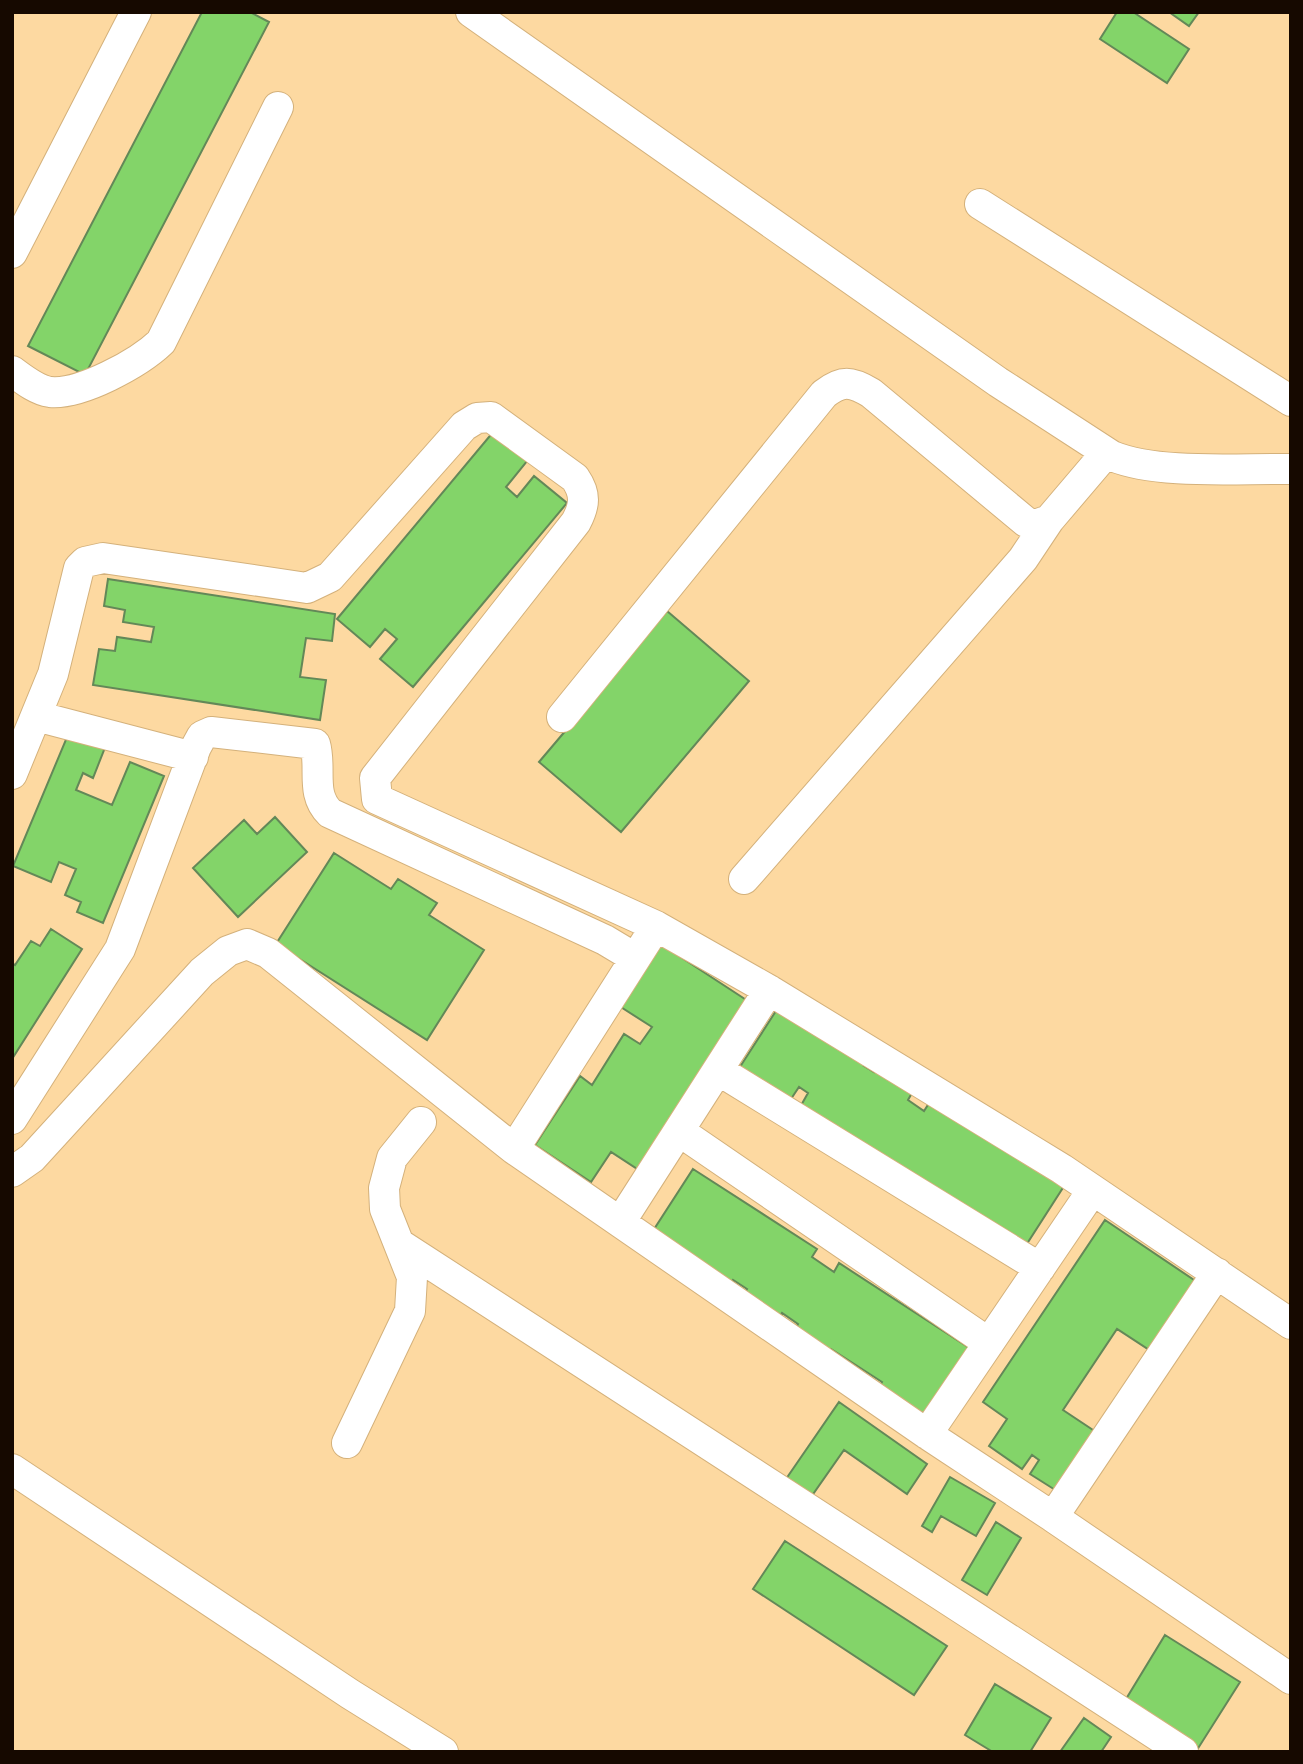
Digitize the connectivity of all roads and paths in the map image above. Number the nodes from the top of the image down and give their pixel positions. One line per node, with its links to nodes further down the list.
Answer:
1 (136, 12): 5 (street)
2 (471, 12): 8 (street)
3 (278, 107): 6 (street)
4 (980, 204): 7 (street)
5 (12, 253)
6 (12, 371)
7 (1291, 401)
8 (1107, 453): 9 (street); 10 (street)
9 (1291, 469)
10 (1049, 520): 12 (street); 15 (street)
11 (36, 716): 13 (street); 14 (street); 16 (street)
12 (562, 717)
13 (193, 757): 17 (street); 20 (street)
14 (12, 774)
15 (744, 879)
16 (656, 926): 17 (street); 18 (street)
17 (635, 958): 23 (street)
18 (769, 990): 19 (street); 25 (street)
19 (718, 1070): 22 (street); 28 (street)
20 (12, 1119)
21 (421, 1122): 27 (street)
22 (679, 1131): 26 (street); 31 (street)
23 (514, 1149): 24 (street); 26 (street)
24 (12, 1171)
25 (1092, 1191): 28 (street); 29 (street)
26 (621, 1221): 32 (street)
27 (401, 1245): 33 (street); 38 (street)
28 (1040, 1268): 31 (street)
29 (1217, 1273): 30 (street); 35 (street)
30 (1291, 1324)
31 (989, 1343): 32 (street)
32 (927, 1434): 35 (street)
33 (347, 1443)
34 (12, 1469): 37 (street)
35 (1053, 1517): 36 (street)
36 (1291, 1679)
37 (443, 1752)
38 (1184, 1752)

